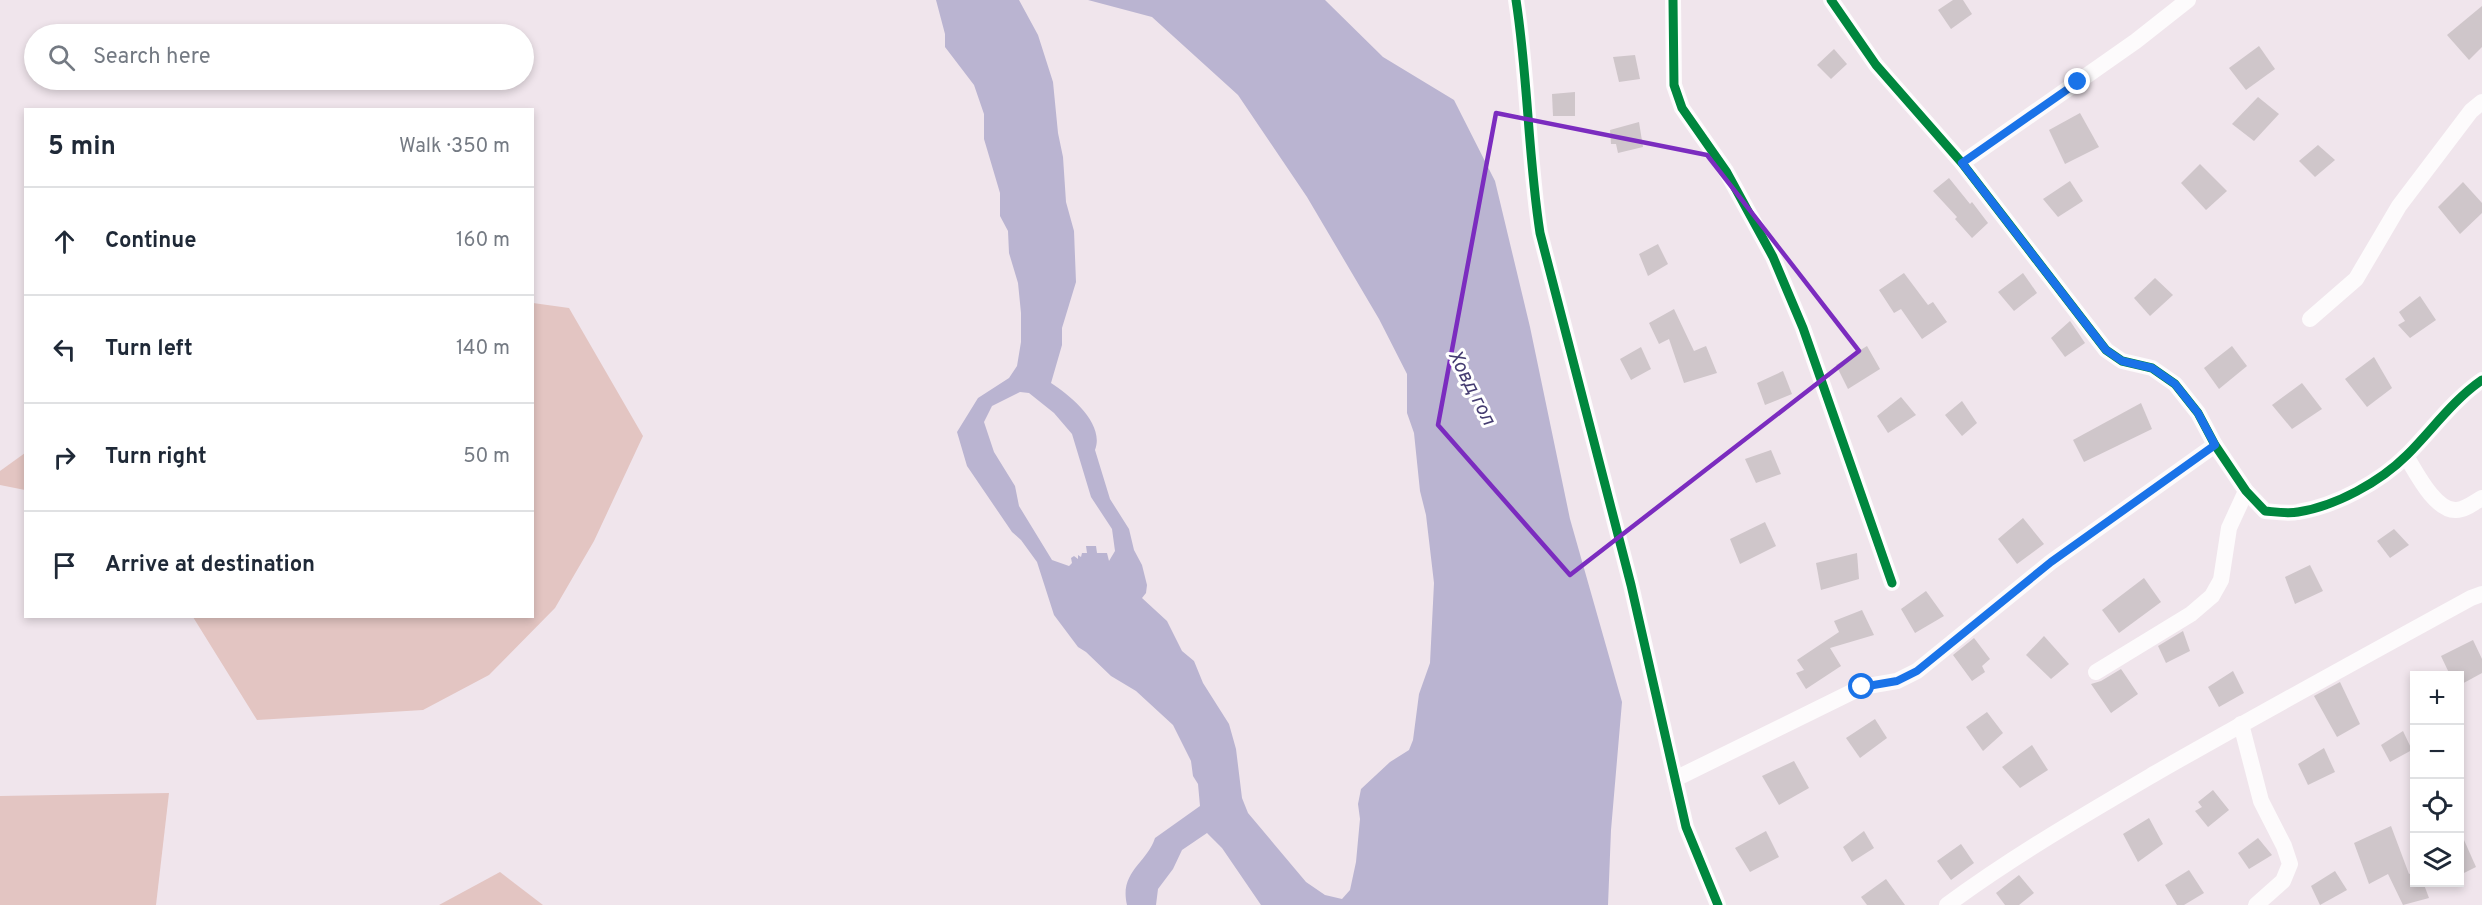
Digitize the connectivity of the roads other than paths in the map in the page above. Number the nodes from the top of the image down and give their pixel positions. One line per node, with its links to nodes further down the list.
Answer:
1 (1516, 0): 17 (street)
2 (1673, 0): 13 (street)
3 (1831, 0): 6 (street)
4 (2188, 0): 6 (street)
5 (2482, 102): 7 (street)
6 (1962, 163): 9 (street)
7 (2310, 319)
8 (2482, 380): 10 (street)
9 (2215, 445): 11 (street); 17 (street)
10 (2406, 456): 11 (street); 12 (street)
11 (2246, 491): 15 (street)
12 (2482, 498)
13 (1892, 583)
14 (2482, 594): 16 (street)
15 (2096, 672)
16 (2241, 724): 19 (street); 20 (street)
17 (1675, 779): 18 (street)
18 (1718, 905)
19 (1947, 905)
20 (2256, 905)

